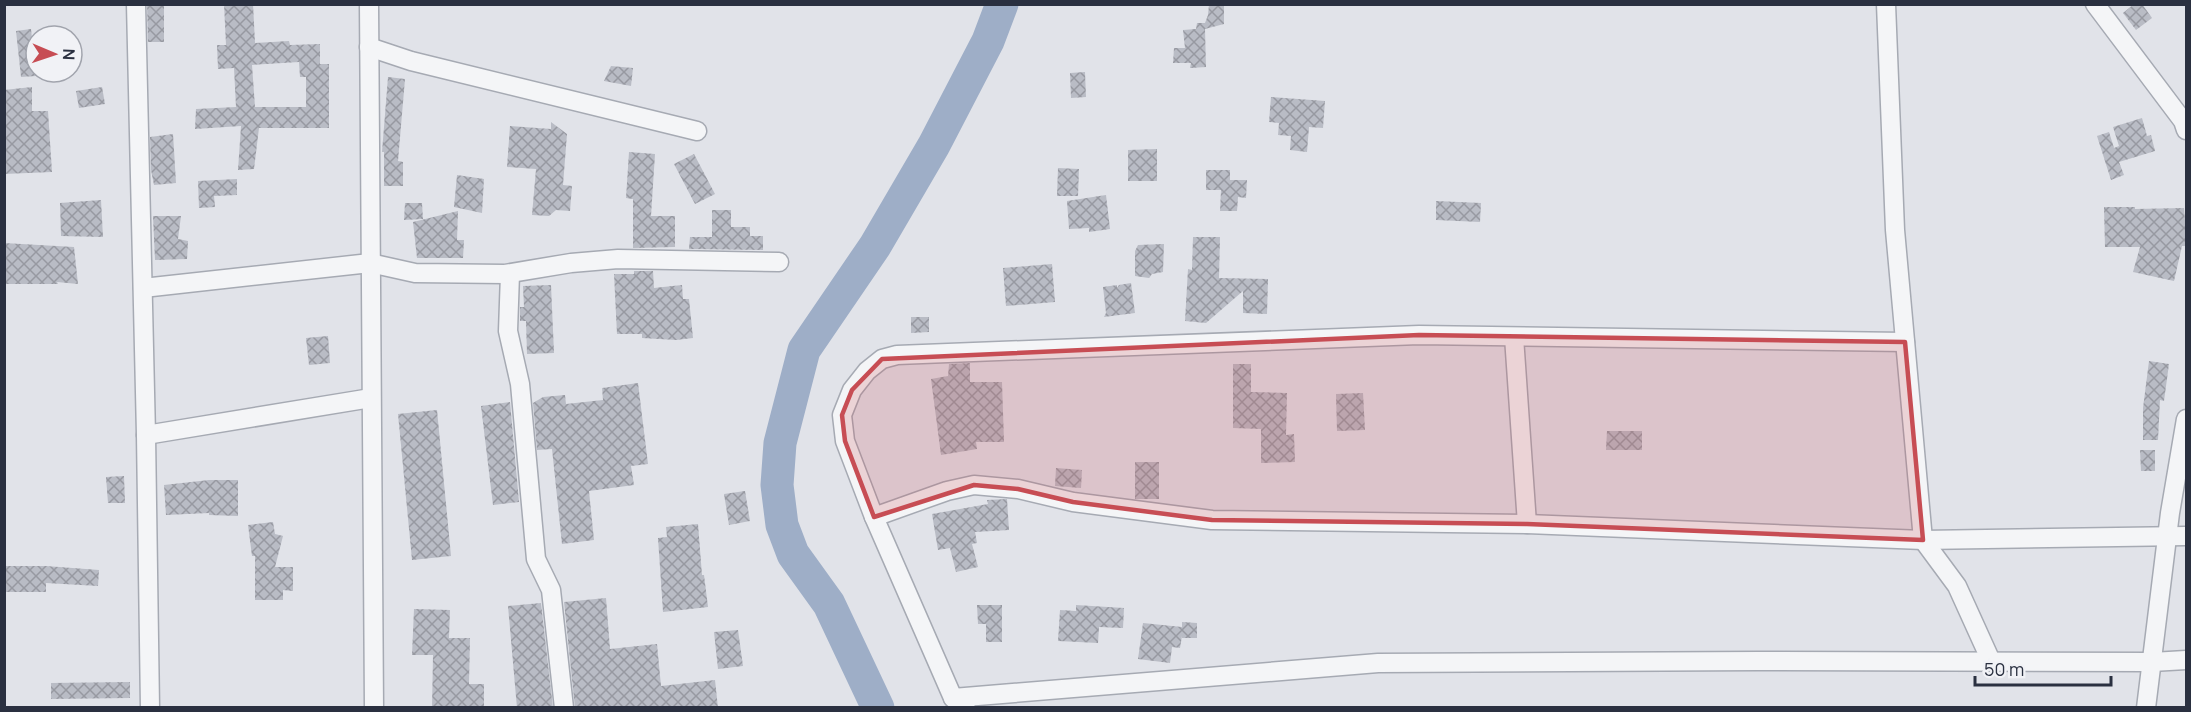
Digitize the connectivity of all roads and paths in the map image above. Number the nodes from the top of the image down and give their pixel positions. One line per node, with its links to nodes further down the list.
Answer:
1 (136, 4): 11 (street)
2 (369, 4): 5 (street)
3 (1886, 4): 13 (street)
4 (2095, 4): 7 (street)
5 (369, 47): 6 (street); 9 (street)
6 (697, 130)
7 (2187, 130)
8 (779, 262): 10 (street)
9 (370, 263): 10 (street); 11 (street); 14 (street)
10 (510, 274): 28 (street)
11 (143, 288): 16 (street)
12 (1514, 337): 13 (street); 17 (street); 18 (street)
13 (1905, 342): 21 (street)
14 (371, 398): 16 (street); 27 (street)
15 (2187, 419): 19 (street)
16 (146, 435): 26 (street)
17 (874, 517): 18 (street); 25 (street)
18 (1527, 524): 21 (street)
19 (2168, 535): 20 (street); 21 (street); 24 (street)
20 (2187, 536)
21 (1923, 540): 23 (street)
22 (2187, 660): 24 (street)
23 (1991, 661): 24 (street); 25 (street)
24 (2152, 662): 29 (street)
25 (959, 703)
26 (150, 708)
27 (374, 708)
28 (564, 708)
29 (2146, 708)

